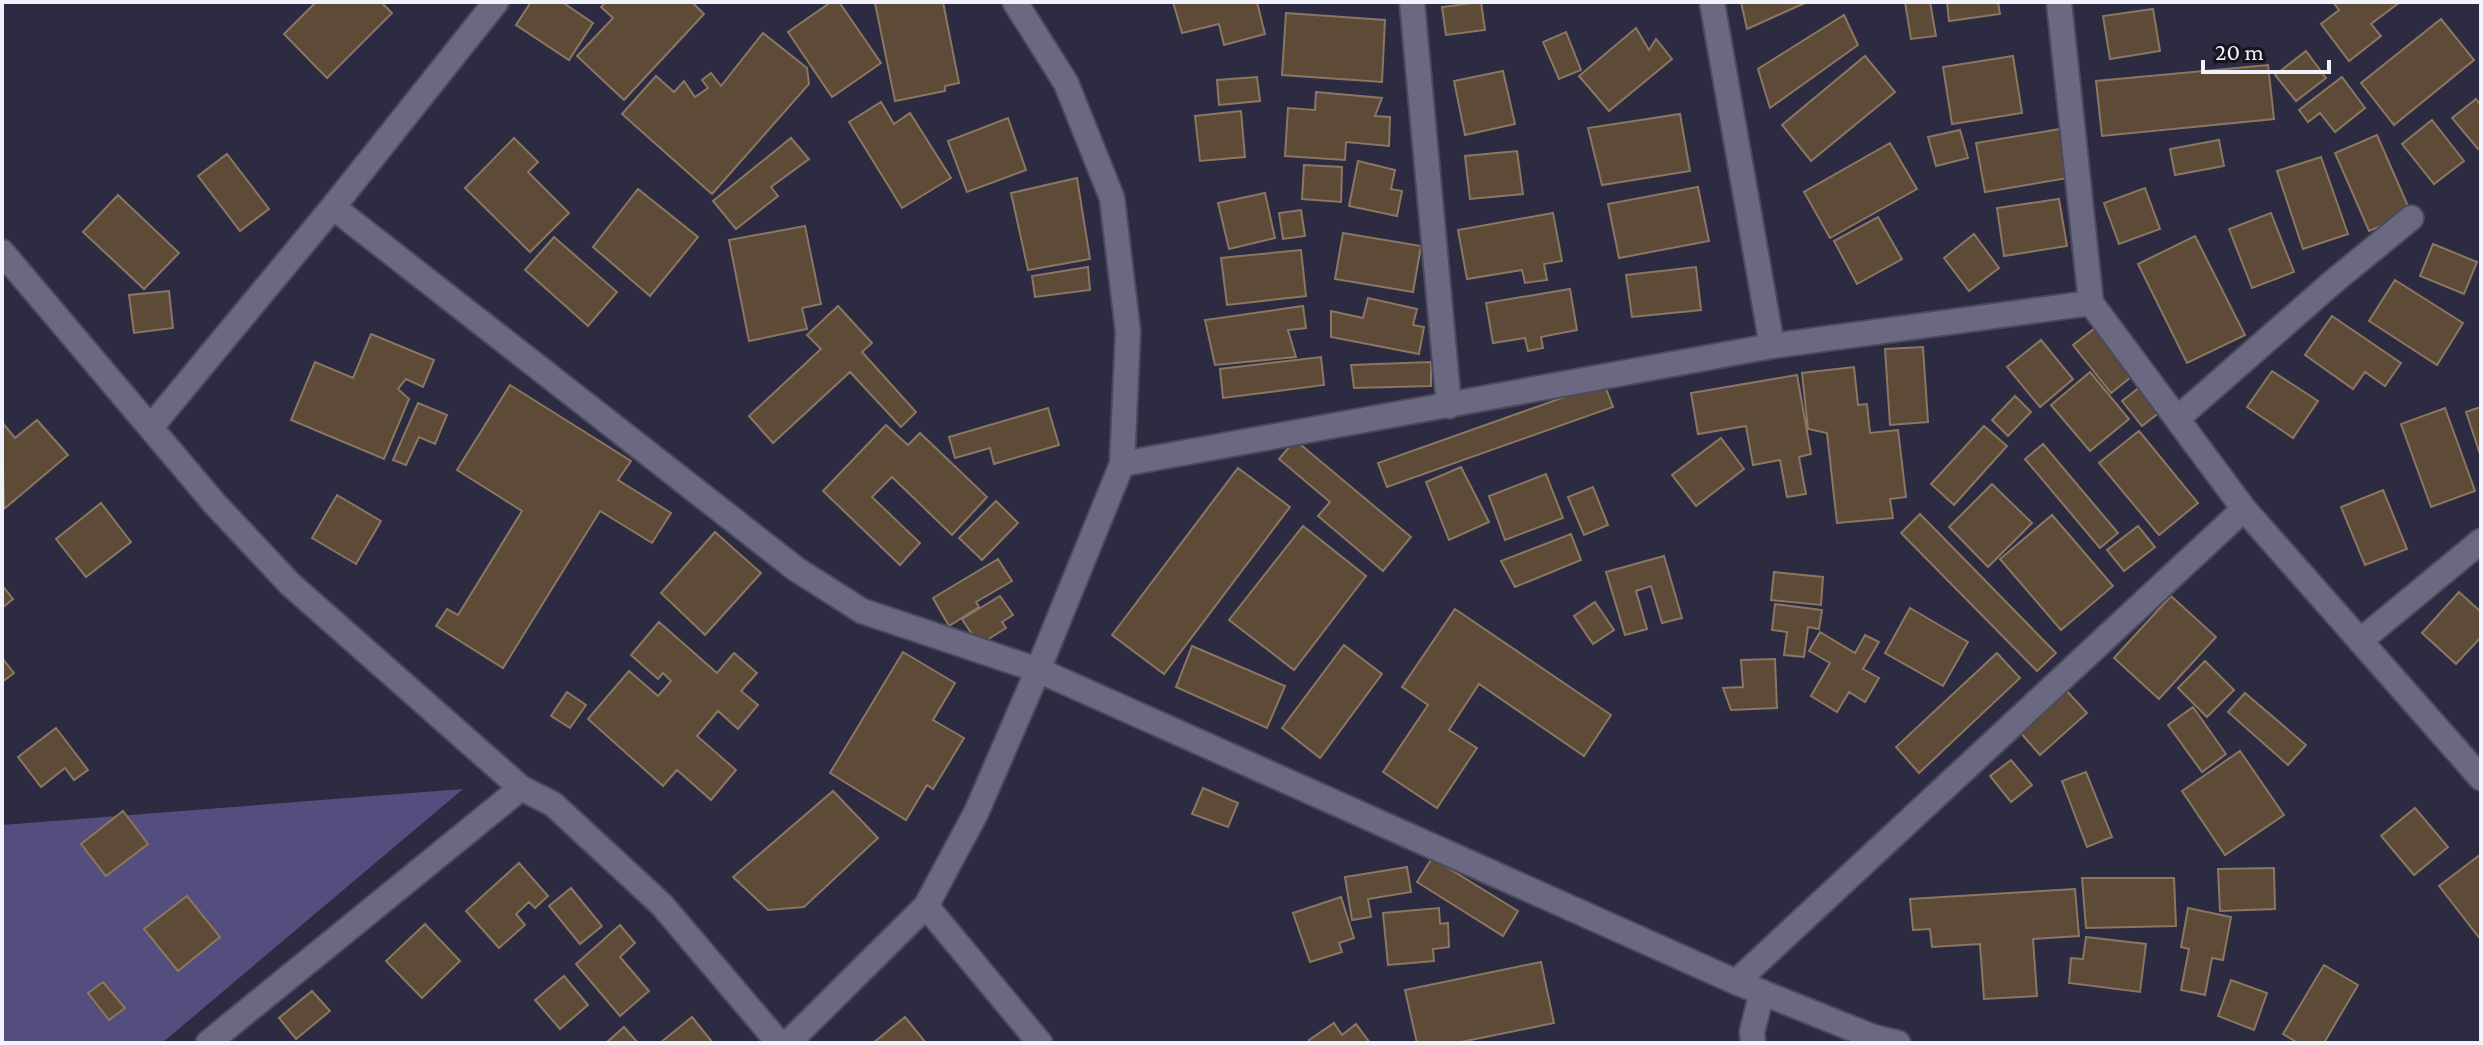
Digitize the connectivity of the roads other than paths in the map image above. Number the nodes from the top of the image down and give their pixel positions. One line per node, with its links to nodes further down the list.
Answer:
1 (496, 2): 6 (street)
2 (1015, 2): 14 (street)
3 (1412, 2): 11 (street)
4 (1712, 2): 10 (street)
5 (2059, 2): 9 (street)
6 (333, 207): 13 (street); 18 (street)
7 (2411, 218): 12 (street)
8 (2, 252): 13 (street)
9 (2091, 303): 10 (street); 12 (street)
10 (1772, 346): 11 (street)
11 (1449, 406): 14 (street)
12 (2178, 418): 15 (street)
13 (151, 427): 20 (street)
14 (1122, 464): 18 (street)
15 (2244, 509): 17 (street); 22 (street)
16 (2481, 541): 17 (street)
17 (2360, 641): 19 (street)
18 (1038, 670): 21 (street); 22 (street)
19 (2481, 778)
20 (521, 788): 24 (street); 25 (street)
21 (926, 906): 26 (street); 27 (street)
22 (1736, 982): 23 (street)
23 (1762, 992): 28 (street); 29 (street)
24 (208, 1043)
25 (779, 1043)
26 (788, 1043)
27 (1040, 1043)
28 (1753, 1043)
29 (1898, 1043)

